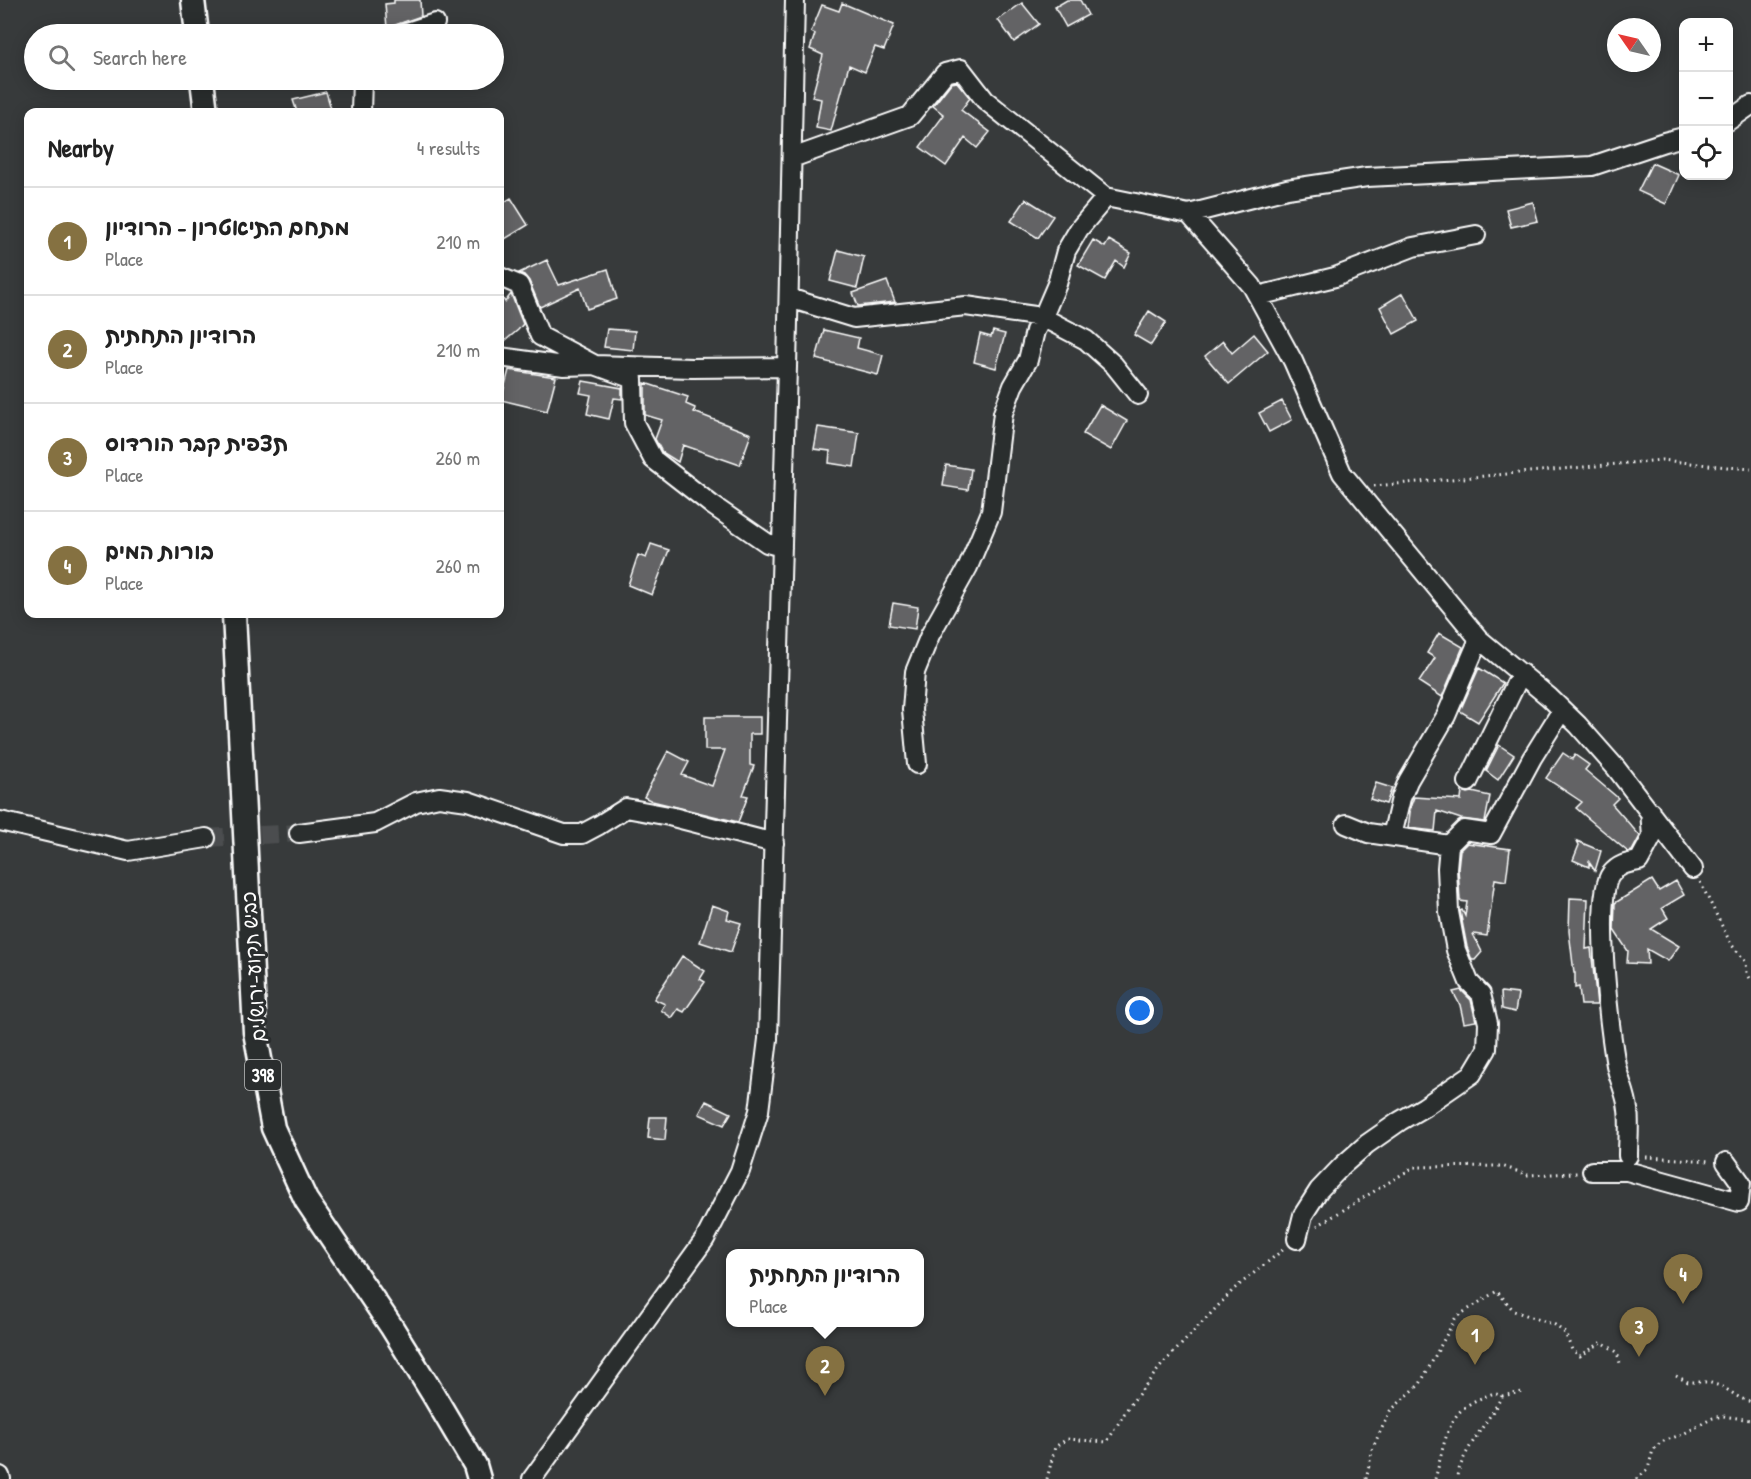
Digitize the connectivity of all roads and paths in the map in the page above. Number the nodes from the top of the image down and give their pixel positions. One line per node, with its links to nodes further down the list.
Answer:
1 (193, 0): 3 (main road)
2 (795, 0): 11 (street)
3 (196, 24)
4 (203, 90): 7 (main road)
5 (362, 90): 8 (street)
6 (1751, 105): 9 (street)
7 (206, 108)
8 (361, 108)
9 (1733, 118)
10 (1679, 138): 13 (street)
11 (792, 158): 12 (street); 17 (street)
12 (1106, 197): 13 (street); 18 (street)
13 (1189, 214): 16 (street)
14 (1476, 235): 16 (street)
15 (504, 279): 20 (street)
16 (1258, 296): 24 (street)
17 (789, 298): 18 (street); 21 (street)
18 (1042, 317): 22 (street); 30 (street)
19 (504, 358): 20 (street)
20 (595, 365): 21 (street); 25 (street)
21 (787, 367): 25 (street)
22 (1138, 395)
23 (1751, 469): 24 (path)
24 (1354, 488): 27 (street)
25 (782, 547): 38 (street)
26 (234, 618): 52 (main road, כביש תקוע–ירושלים / 398)
27 (1479, 639): 28 (street); 36 (street)
28 (1521, 673): 29 (street); 31 (street)
29 (1562, 710): 32 (street); 39 (street)
30 (917, 764)
31 (1468, 782)
32 (1650, 812): 40 (street); 42 (street)
33 (0, 821): 37 (street)
34 (1346, 824): 36 (street)
35 (298, 832): 38 (street)
36 (1392, 836): 39 (street)
37 (206, 838)
38 (774, 843): 53 (street)
39 (1449, 846): 45 (street)
40 (1693, 869): 41 (path)
41 (1751, 980)
42 (1628, 1156): 43 (path)
43 (1725, 1162): 44 (street)
44 (1592, 1171): 45 (path)
45 (1297, 1239): 54 (path)
46 (1621, 1367): 55 (path)
47 (1676, 1376): 50 (path)
48 (1522, 1392): 49 (path)
49 (1502, 1396): 56 (path); 57 (path)
50 (1751, 1402)
51 (1751, 1420): 58 (path)
52 (479, 1479)
53 (532, 1479)
54 (1047, 1479)
55 (1366, 1479)
56 (1435, 1479)
57 (1456, 1479)
58 (1638, 1479)

